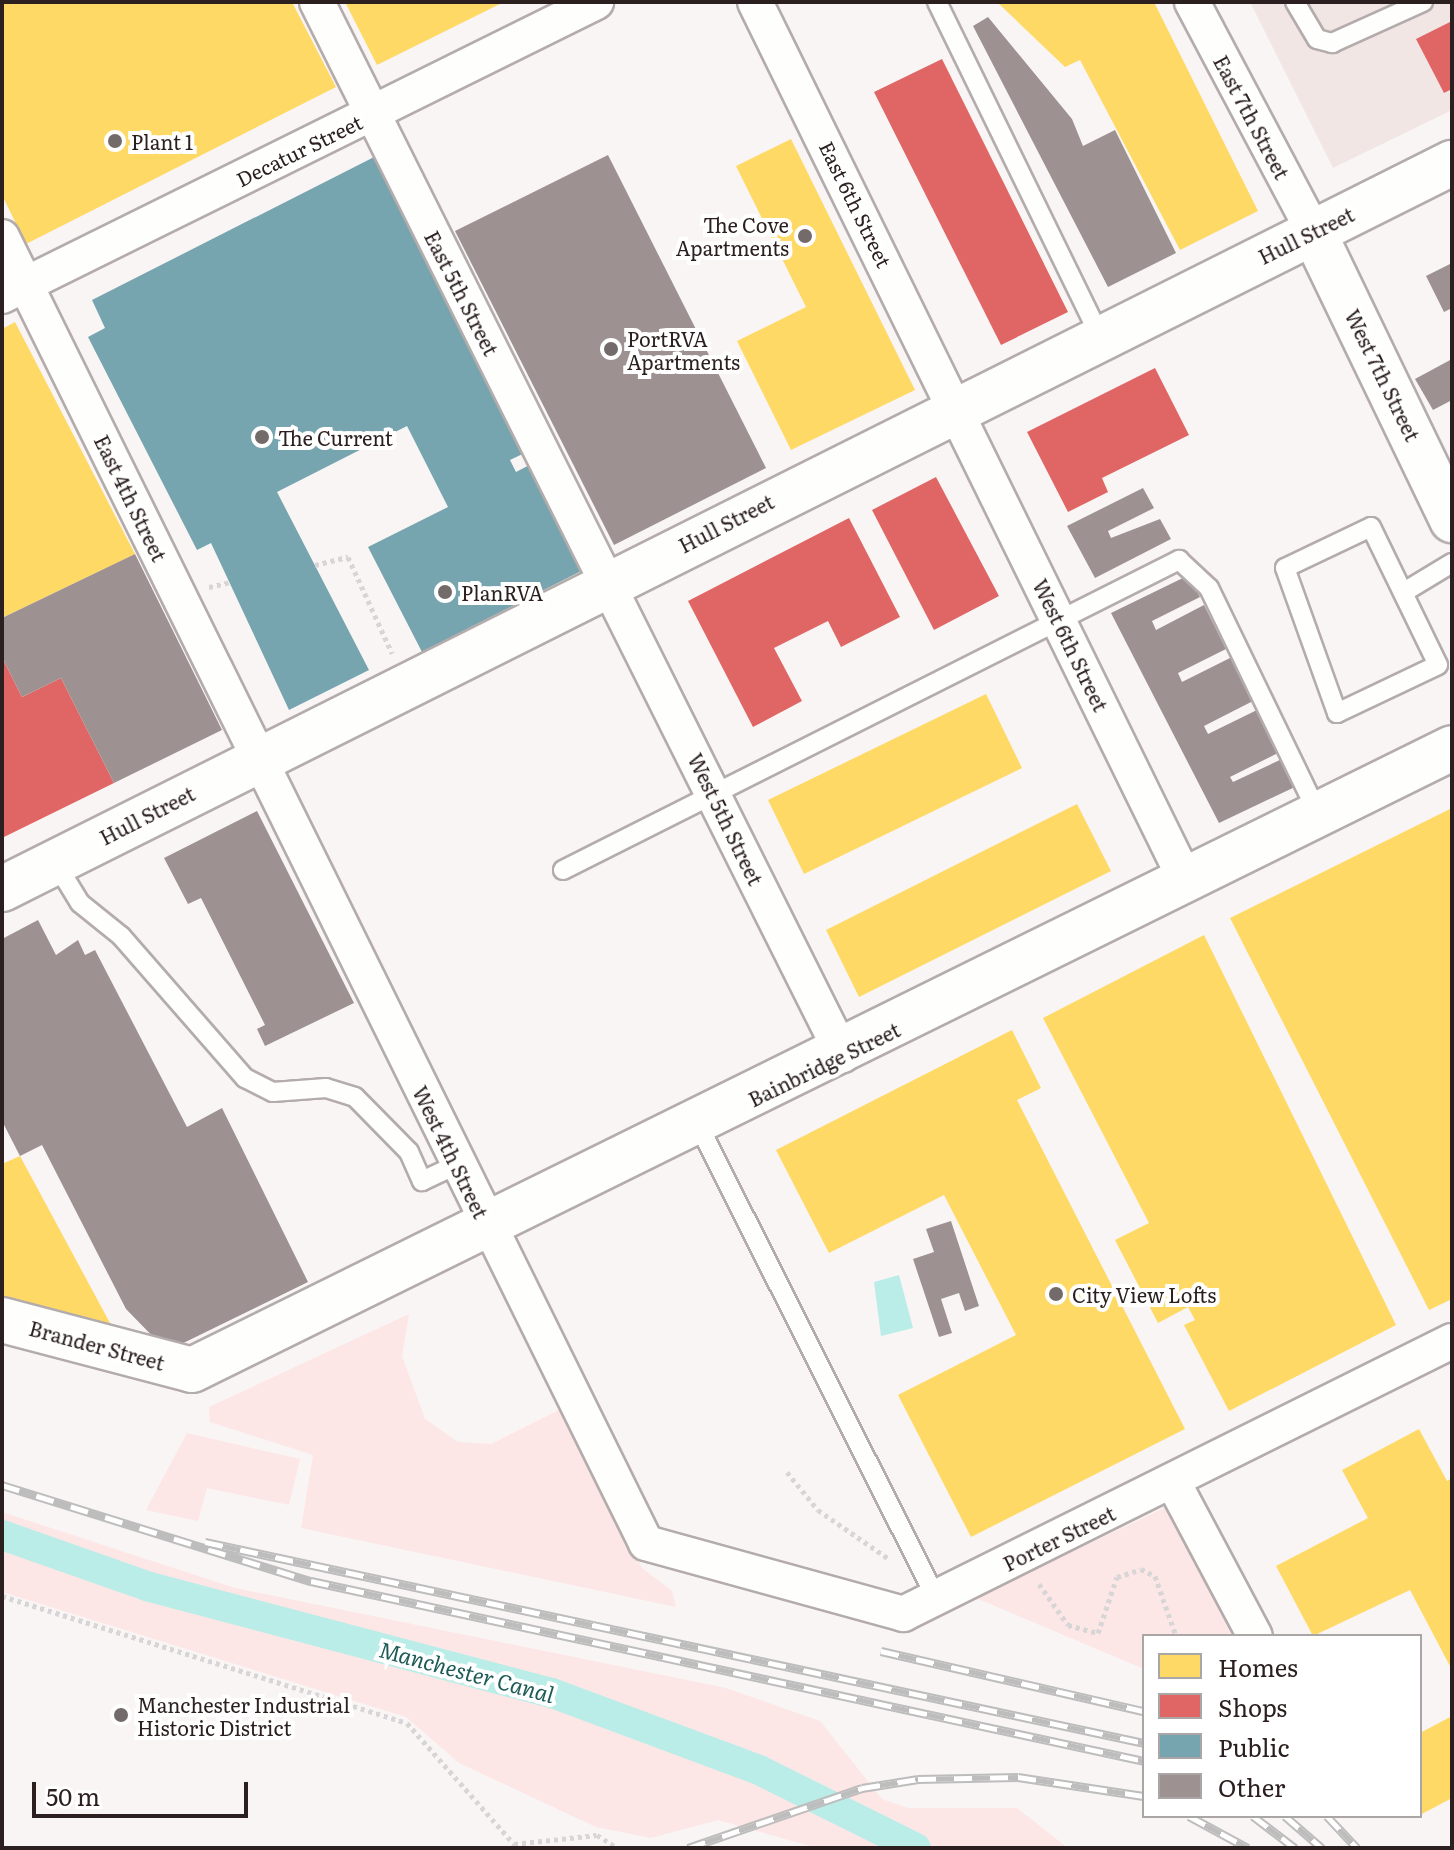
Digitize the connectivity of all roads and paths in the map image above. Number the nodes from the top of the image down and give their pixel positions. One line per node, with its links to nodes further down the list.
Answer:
1 (317, 2): 8 (street, East 5th Street)
2 (596, 2): 8 (street, Decatur Street)
3 (755, 2): 14 (street, East 6th Street)
4 (937, 2): 13 (lane)
5 (1192, 2): 10 (street, East 7th Street)
6 (1295, 2): 7 (lane)
7 (1423, 2)
8 (372, 114): 12 (street, Decatur Street); 19 (street, East 5th Street)
9 (1452, 163): 10 (street, Hull Street)
10 (1313, 231): 13 (street, Hull Street); 15 (street, West 7th Street)
11 (2, 237): 12 (street, East 4th Street)
12 (14, 290): 25 (street, East 4th Street)
13 (1100, 336): 14 (street, Hull Street)
14 (956, 407): 19 (street, Hull Street); 22 (street, West 6th Street)
15 (1452, 520)
16 (1452, 563): 21 (lane)
17 (315, 565): 23 (path)
18 (231, 582): 20 (path)
19 (609, 583): 25 (street, Hull Street); 26 (street, West 5th Street)
20 (209, 587)
21 (1404, 592): 21 (lane)
22 (1057, 615): 26 (lane); 27 (lane); 30 (street, West 6th Street)
23 (398, 665)
24 (1452, 748): 27 (street, Bainbridge Street)
25 (259, 760): 28 (street, Hull Street); 34 (street, West 4th Street)
26 (711, 789): 29 (lane); 32 (street, West 5th Street)
27 (1319, 816): 30 (street, Bainbridge Street)
28 (55, 862): 31 (street, Hull Street); 34 (lane)
29 (563, 870)
30 (1187, 883): 32 (street, Bainbridge Street)
31 (2, 889)
32 (843, 1055): 33 (street, Bainbridge Street)
33 (699, 1126): 35 (street, Bainbridge Street); 45 (lane)
34 (457, 1165): 35 (street, West 4th Street)
35 (489, 1230): 38 (street, Bainbridge Street); 41 (street, West 4th Street)
36 (2, 1320): 38 (street, Brander Street)
37 (1452, 1341): 40 (street, Porter Street)
38 (192, 1370)
39 (787, 1472): 42 (path)
40 (1173, 1482): 45 (street, Porter Street); 47 (street)
41 (646, 1543): 45 (street, Porter Street)
42 (897, 1558)
43 (1039, 1584): 46 (path)
44 (2, 1596): 48 (path)
45 (936, 1598)
46 (1175, 1634)
47 (1254, 1634)
48 (618, 1848)

